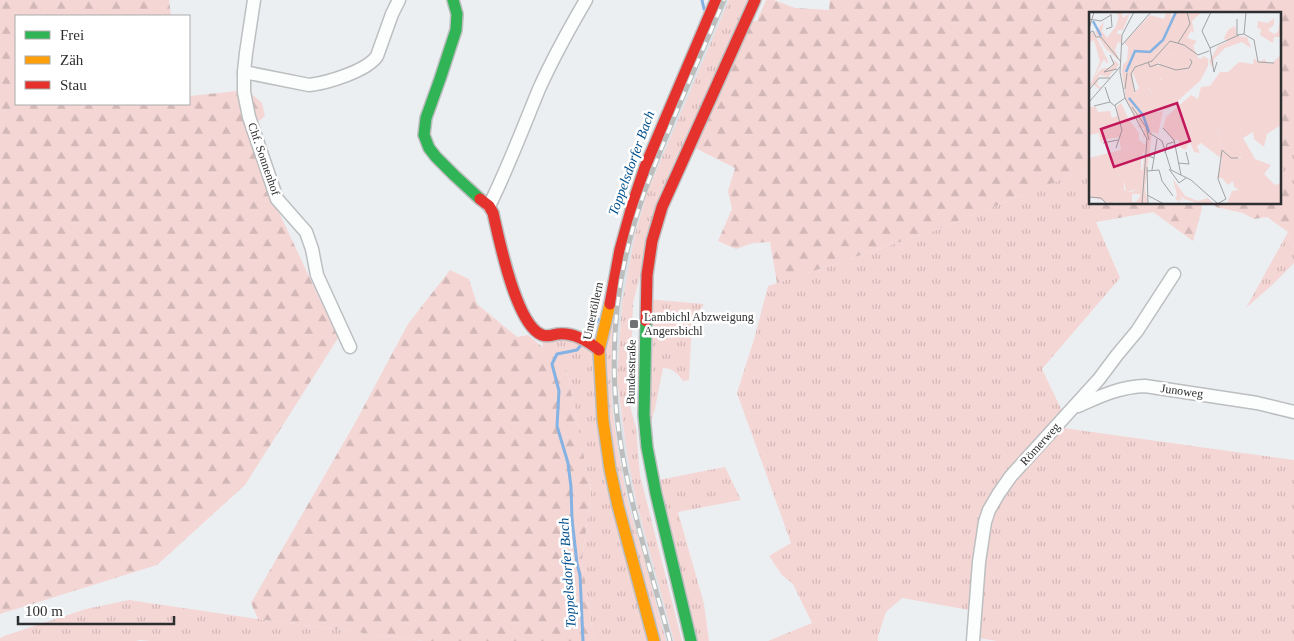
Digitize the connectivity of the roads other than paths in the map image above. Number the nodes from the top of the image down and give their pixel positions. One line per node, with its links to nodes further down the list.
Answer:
1 (254, 0): 7 (street, Chf. Sonnenhof)
2 (398, 0): 7 (street)
3 (453, 0): 8 (street)
4 (586, 0): 8 (street)
5 (716, 0): 11 (street, Untertöllern)
6 (755, 0): 15 (street, Bundesstraße)
7 (244, 72): 10 (street, Chf. Sonnenhof)
8 (489, 206): 11 (street)
9 (1174, 274): 12 (street, Römerweg)
10 (350, 347)
11 (599, 350): 14 (street, Untertöllern)
12 (1072, 408): 13 (street, Junoweg); 16 (street, Römerweg)
13 (1294, 412)
14 (654, 641)
15 (691, 641)
16 (973, 641)

